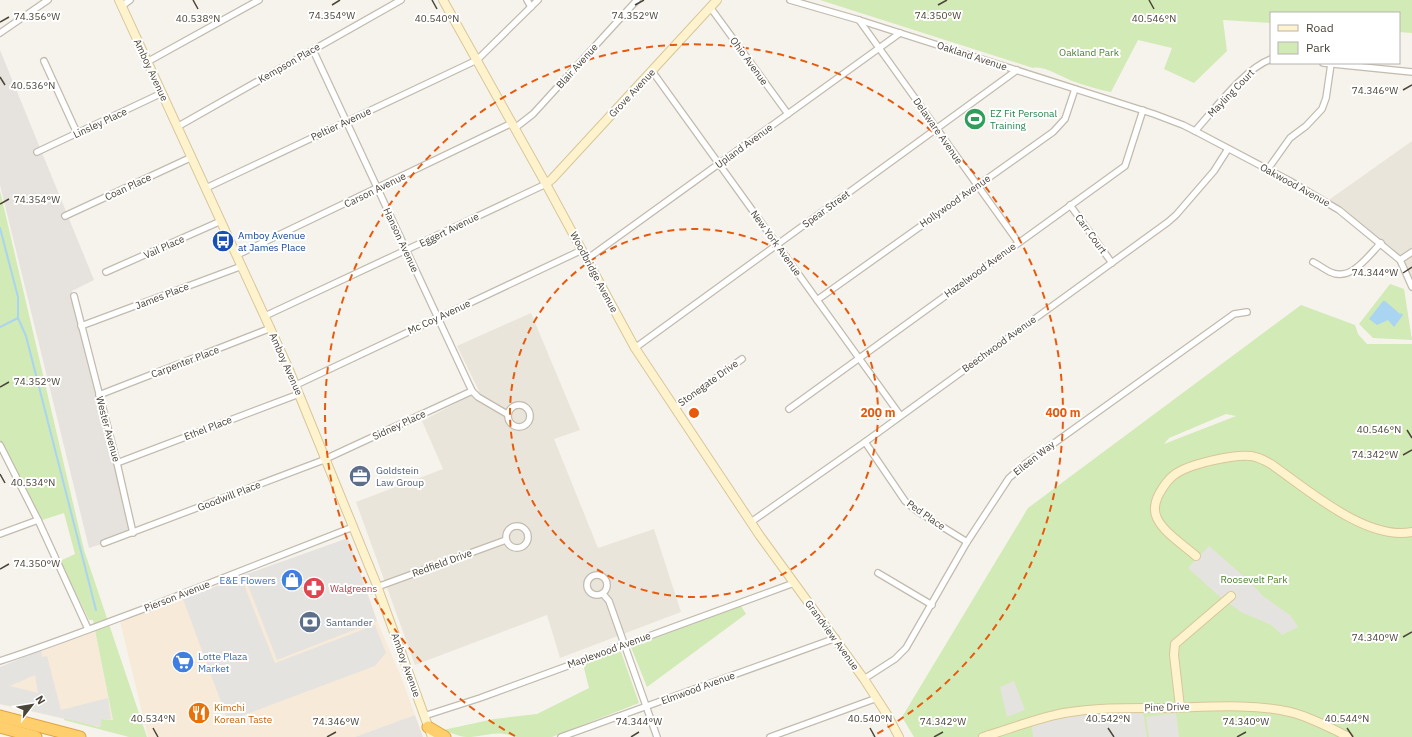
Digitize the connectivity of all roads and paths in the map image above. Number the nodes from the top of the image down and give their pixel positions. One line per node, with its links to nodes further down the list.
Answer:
1 (48, 0): 15 (street)
2 (130, 0): 11 (street)
3 (259, 0): 22 (street)
4 (401, 0): 18 (street, Kempson Place)
5 (443, 0): 19 (street, Woodbridge Avenue)
6 (527, 0): 12 (street)
7 (538, 0): 12 (street, Peltier Avenue)
8 (637, 0): 33 (street, Blair Avenue)
9 (717, 0): 13 (street, Grove Avenue)
10 (790, 0): 14 (street, Oakland Avenue)
11 (121, 3): 22 (street, Amboy Avenue)
12 (531, 7): 19 (street, Peltier Avenue)
13 (710, 7): 25 (street, Grove Avenue); 30 (street, Ohio Avenue)
14 (859, 20): 16 (street, Oakland Avenue); 17 (street, Delaware Avenue)
15 (0, 33)
16 (900, 33): 17 (street, Upland Avenue); 24 (street, Oakland Avenue)
17 (879, 48): 30 (street, Upland Avenue); 35 (street, Delaware Avenue)
18 (313, 50): 32 (street, Hanson Avenue); 34 (street, Kempson Place)
19 (477, 60): 32 (street, Peltier Avenue); 33 (street, Woodbridge Avenue)
20 (1270, 60): 36 (street, Mayling Court)
21 (44, 61): 37 (street)
22 (147, 62): 28 (street, Amboy Avenue)
23 (1331, 64): 26 (street); 42 (street)
24 (1017, 70): 27 (street, Oakland Avenue); 35 (street, Spear Street)
25 (652, 71): 41 (street, New York Avenue); 43 (street, Grove Avenue)
26 (1412, 72)
27 (1075, 89): 29 (street, Oakland Avenue); 44 (street, Hollywood Avenue)
28 (162, 93): 34 (street, Amboy Avenue); 37 (street, Linsley Place)
29 (1143, 110): 31 (street, Oakland Avenue); 47 (street, Hazelwood Avenue)
30 (788, 114): 41 (street, Upland Avenue)
31 (1154, 114): 36 (street, Oakwood Avenue)
32 (347, 121): 45 (street, Peltier Avenue); 46 (street, Hanson Avenue)
33 (514, 126): 43 (street, Woodbridge Avenue); 46 (street, Carson Avenue)
34 (177, 127): 40 (street, Amboy Avenue)
35 (936, 129): 44 (street, Delaware Avenue); 52 (street, Spear Street)
36 (1195, 131): 38 (street, Oakwood Avenue)
37 (77, 134): 39 (street, Linsley Place)
38 (1228, 149): 42 (street, Oakwood Avenue); 60 (street, Beechwood Avenue)
39 (37, 152)
40 (192, 157): 45 (street, Amboy Avenue); 48 (street, Coan Place)
41 (719, 164): 52 (street, New York Avenue); 57 (street, Upland Avenue)
42 (1268, 169): 51 (street, Oakwood Avenue)
43 (546, 184): 53 (street, Eggert Avenue); 54 (street, Woodbridge Avenue)
44 (977, 186): 50 (street, Delaware Avenue); 65 (street, Hollywood Avenue)
45 (206, 188): 49 (street, Amboy Avenue)
46 (378, 189): 53 (street, Hanson Avenue); 56 (street, Carson Avenue)
47 (1070, 206): 50 (street, Hazelwood Avenue); 60 (street, Carr Court)
48 (65, 216)
49 (221, 221): 56 (street, Amboy Avenue); 62 (street, Vail Place)
50 (1018, 242): 72 (street, Hazelwood Avenue)
51 (1381, 243): 58 (street, Oakwood Avenue); 59 (street)
52 (777, 244): 65 (street, New York Avenue); 71 (street, Spear Street)
53 (406, 250): 67 (street, Eggert Avenue); 68 (street, Hanson Avenue)
54 (582, 250): 57 (street, Woodbridge Avenue); 68 (street, Mc Coy Avenue)
55 (1412, 252): 58 (street)
56 (237, 255): 61 (street, Amboy Avenue)
57 (587, 259): 71 (street, Woodbridge Avenue)
58 (1400, 260): 63 (street, Oakwood Avenue)
59 (1313, 262)
60 (1112, 263): 81 (street, Beechwood Avenue)
61 (242, 266): 67 (street, Amboy Avenue); 69 (street, James Place)
62 (106, 272)
63 (1412, 287)
64 (74, 296): 69 (street, Wester Avenue)
65 (817, 300): 72 (street, New York Avenue)
66 (1247, 312): 94 (street, Eileen Way)
67 (265, 316): 70 (street, Amboy Avenue)
68 (438, 318): 74 (street, Mc Coy Avenue); 75 (street, Hanson Avenue)
69 (82, 326): 77 (street, Wester Avenue)
70 (271, 328): 74 (street, Amboy Avenue); 77 (street, Carpenter Place)
71 (635, 348): 78 (street, Woodbridge Avenue)
72 (859, 357): 79 (street, Hazelwood Avenue); 81 (street, New York Avenue)
73 (742, 359): 78 (street, Stonegate Drive)
74 (296, 385): 76 (street, Amboy Avenue)
75 (472, 391): 80 (street, Hanson Avenue); 84 (street, Sidney Place)
76 (299, 394): 84 (street, Amboy Avenue); 85 (street, Ethel Place)
77 (99, 395): 85 (street, Wester Avenue)
78 (675, 408): 87 (street, Woodbridge Avenue)
79 (788, 409)
80 (507, 414): 80 (street, Hanson Avenue)
81 (900, 415): 82 (street, Beechwood Avenue)
82 (865, 442): 87 (street, Beechwood Avenue); 94 (street, Ped Place)
83 (0, 445): 86 (street)
84 (326, 459): 88 (street, Amboy Avenue); 90 (street, Goodwill Place)
85 (117, 464): 90 (street, Wester Avenue)
86 (38, 520): 91 (street); 103 (street)
87 (751, 522): 92 (street, Woodbridge Avenue)
88 (353, 527): 99 (street, Amboy Avenue); 103 (street, Pierson Avenue)
89 (1412, 532): 96 (street)
90 (132, 533): 95 (street, Goodwill Place)
91 (0, 534)
92 (760, 536): 98 (street, Grandview Avenue)
93 (506, 540): 93 (street); 99 (street, Redfield Drive)
94 (967, 542): 102 (street, Eileen Way)
95 (104, 543)
96 (1196, 556)
97 (878, 573): 102 (street)
98 (794, 583): 104 (street, Grandview Avenue); 105 (street, Maplewood Avenue)
99 (377, 587): 111 (street, Amboy Avenue)
100 (603, 594): 105 (street)
101 (1231, 596): 110 (street)
102 (932, 605): 107 (street, Eileen Way)
103 (88, 629): 106 (street, Pierson Avenue)
104 (836, 638): 107 (street, Grandview Avenue); 109 (street, Elmwood Avenue)
105 (623, 645): 109 (street); 111 (street, Maplewood Avenue)
106 (0, 661)
107 (864, 679): 108 (street, Grandview Avenue)
108 (877, 698): 119 (street); 120 (street, Grandview Avenue)
109 (646, 707): 117 (street, Elmwood Avenue); 118 (street)
110 (1180, 707): 121 (street, Pine Drive); 122 (street, Pine Drive)
111 (424, 716): 113 (street, Amboy Avenue)
112 (0, 718): 114 (highway); 115 (highway)
113 (430, 732): 116 (highway)
114 (36, 737)
115 (80, 737)
116 (446, 737)
117 (561, 737)
118 (657, 737)
119 (770, 737)
120 (899, 737)
121 (983, 737)
122 (1348, 737)

